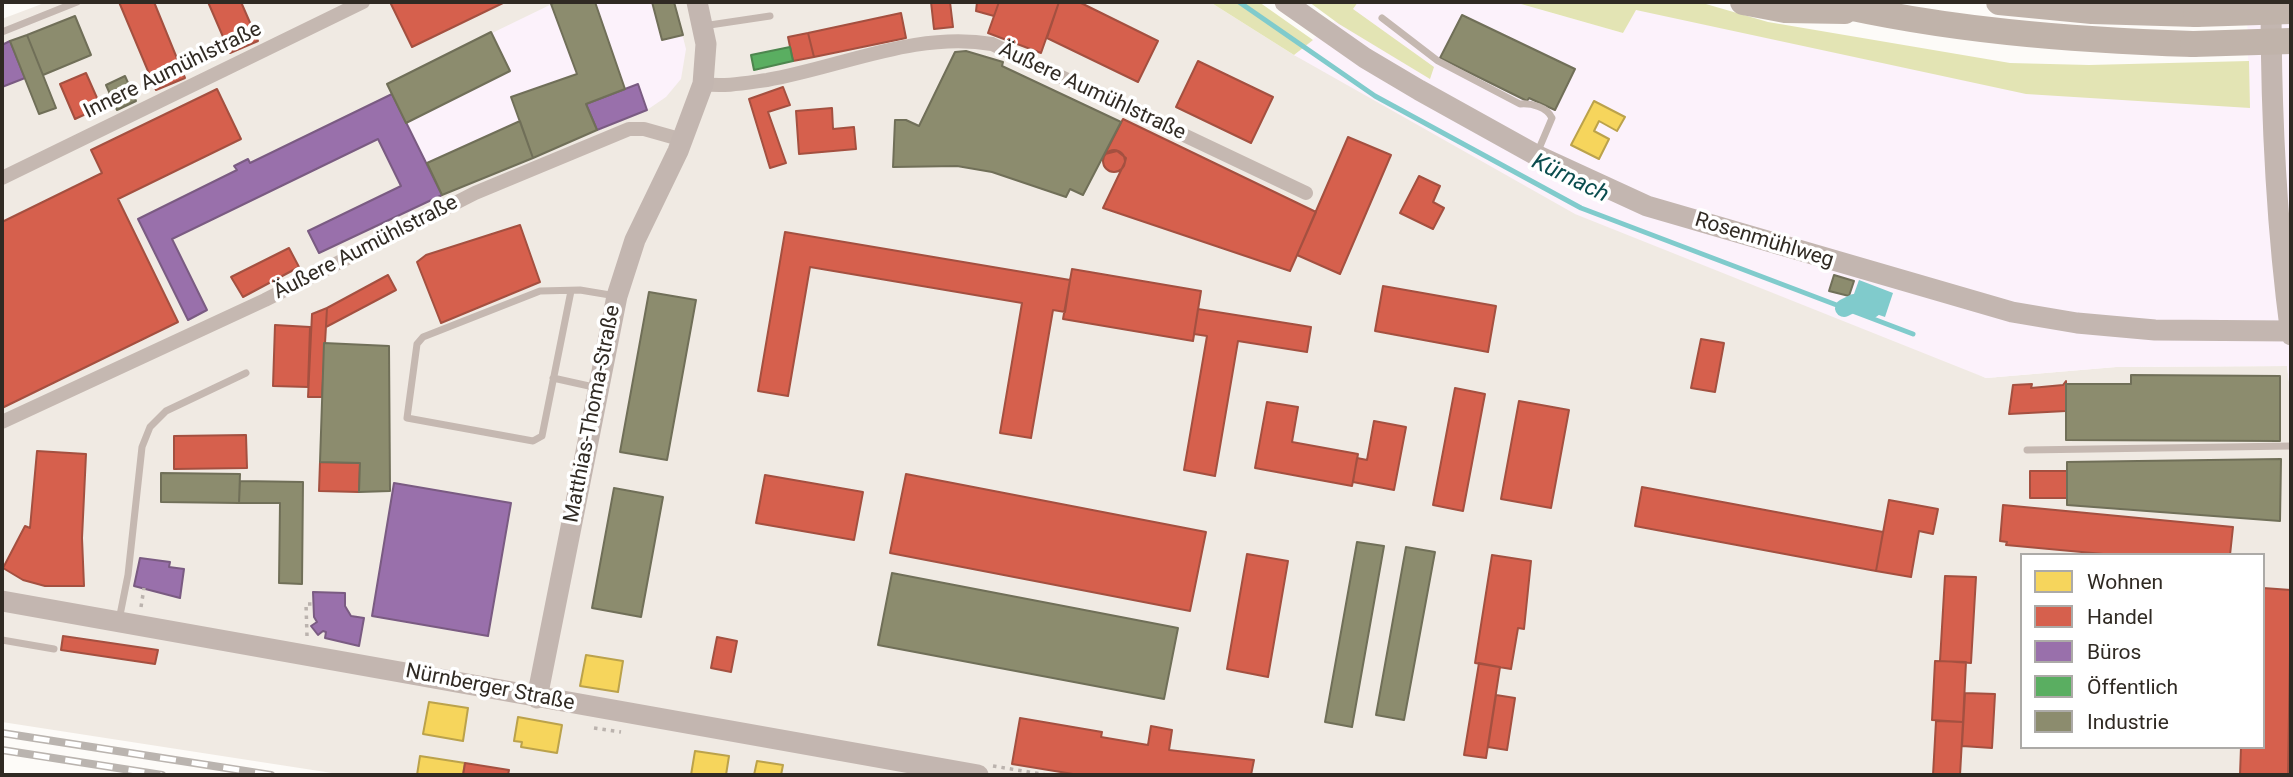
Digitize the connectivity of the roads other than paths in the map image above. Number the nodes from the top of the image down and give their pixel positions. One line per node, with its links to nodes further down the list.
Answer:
1 (78, 2): 14 (lane)
2 (363, 2): 19 (street, Innere Aumühlstraße)
3 (697, 2): 13 (street)
4 (1285, 2): 18 (street, Rosenmühlweg)
5 (1743, 2): 10 (highway)
6 (1826, 2): 10 (highway)
7 (1999, 2): 9 (highway, bridge)
8 (2271, 2): 23 (street)
9 (2291, 11)
10 (1869, 12): 15 (highway, bridge)
11 (770, 16): 13 (lane)
12 (1382, 18): 18 (lane)
13 (702, 26): 16 (street)
14 (2, 32)
15 (2291, 41)
16 (703, 85): 17 (street); 20 (street, Äußere Aumühlstraße)
17 (682, 140): 22 (street, Matthias-Thoma-Straße); 27 (street, Äußere Aumühlstraße)
18 (1536, 155): 23 (street, Rosenmühlweg)
19 (2, 178)
20 (1306, 193)
21 (571, 291): 22 (lane); 25 (lane); 25 (lane)
22 (617, 296): 26 (street, Matthias-Thoma-Straße)
23 (2291, 333)
24 (246, 373): 31 (lane)
25 (553, 378): 26 (lane)
26 (598, 388): 34 (street, Matthias-Thoma-Straße)
27 (2, 422)
28 (2291, 446): 29 (lane)
29 (2027, 450)
30 (2, 601): 31 (street, Nürnberger Straße)
31 (119, 621): 34 (street, Nürnberger Straße)
32 (2, 640): 33 (lane)
33 (54, 649)
34 (537, 698): 35 (street, Nürnberger Straße)
35 (978, 775)

